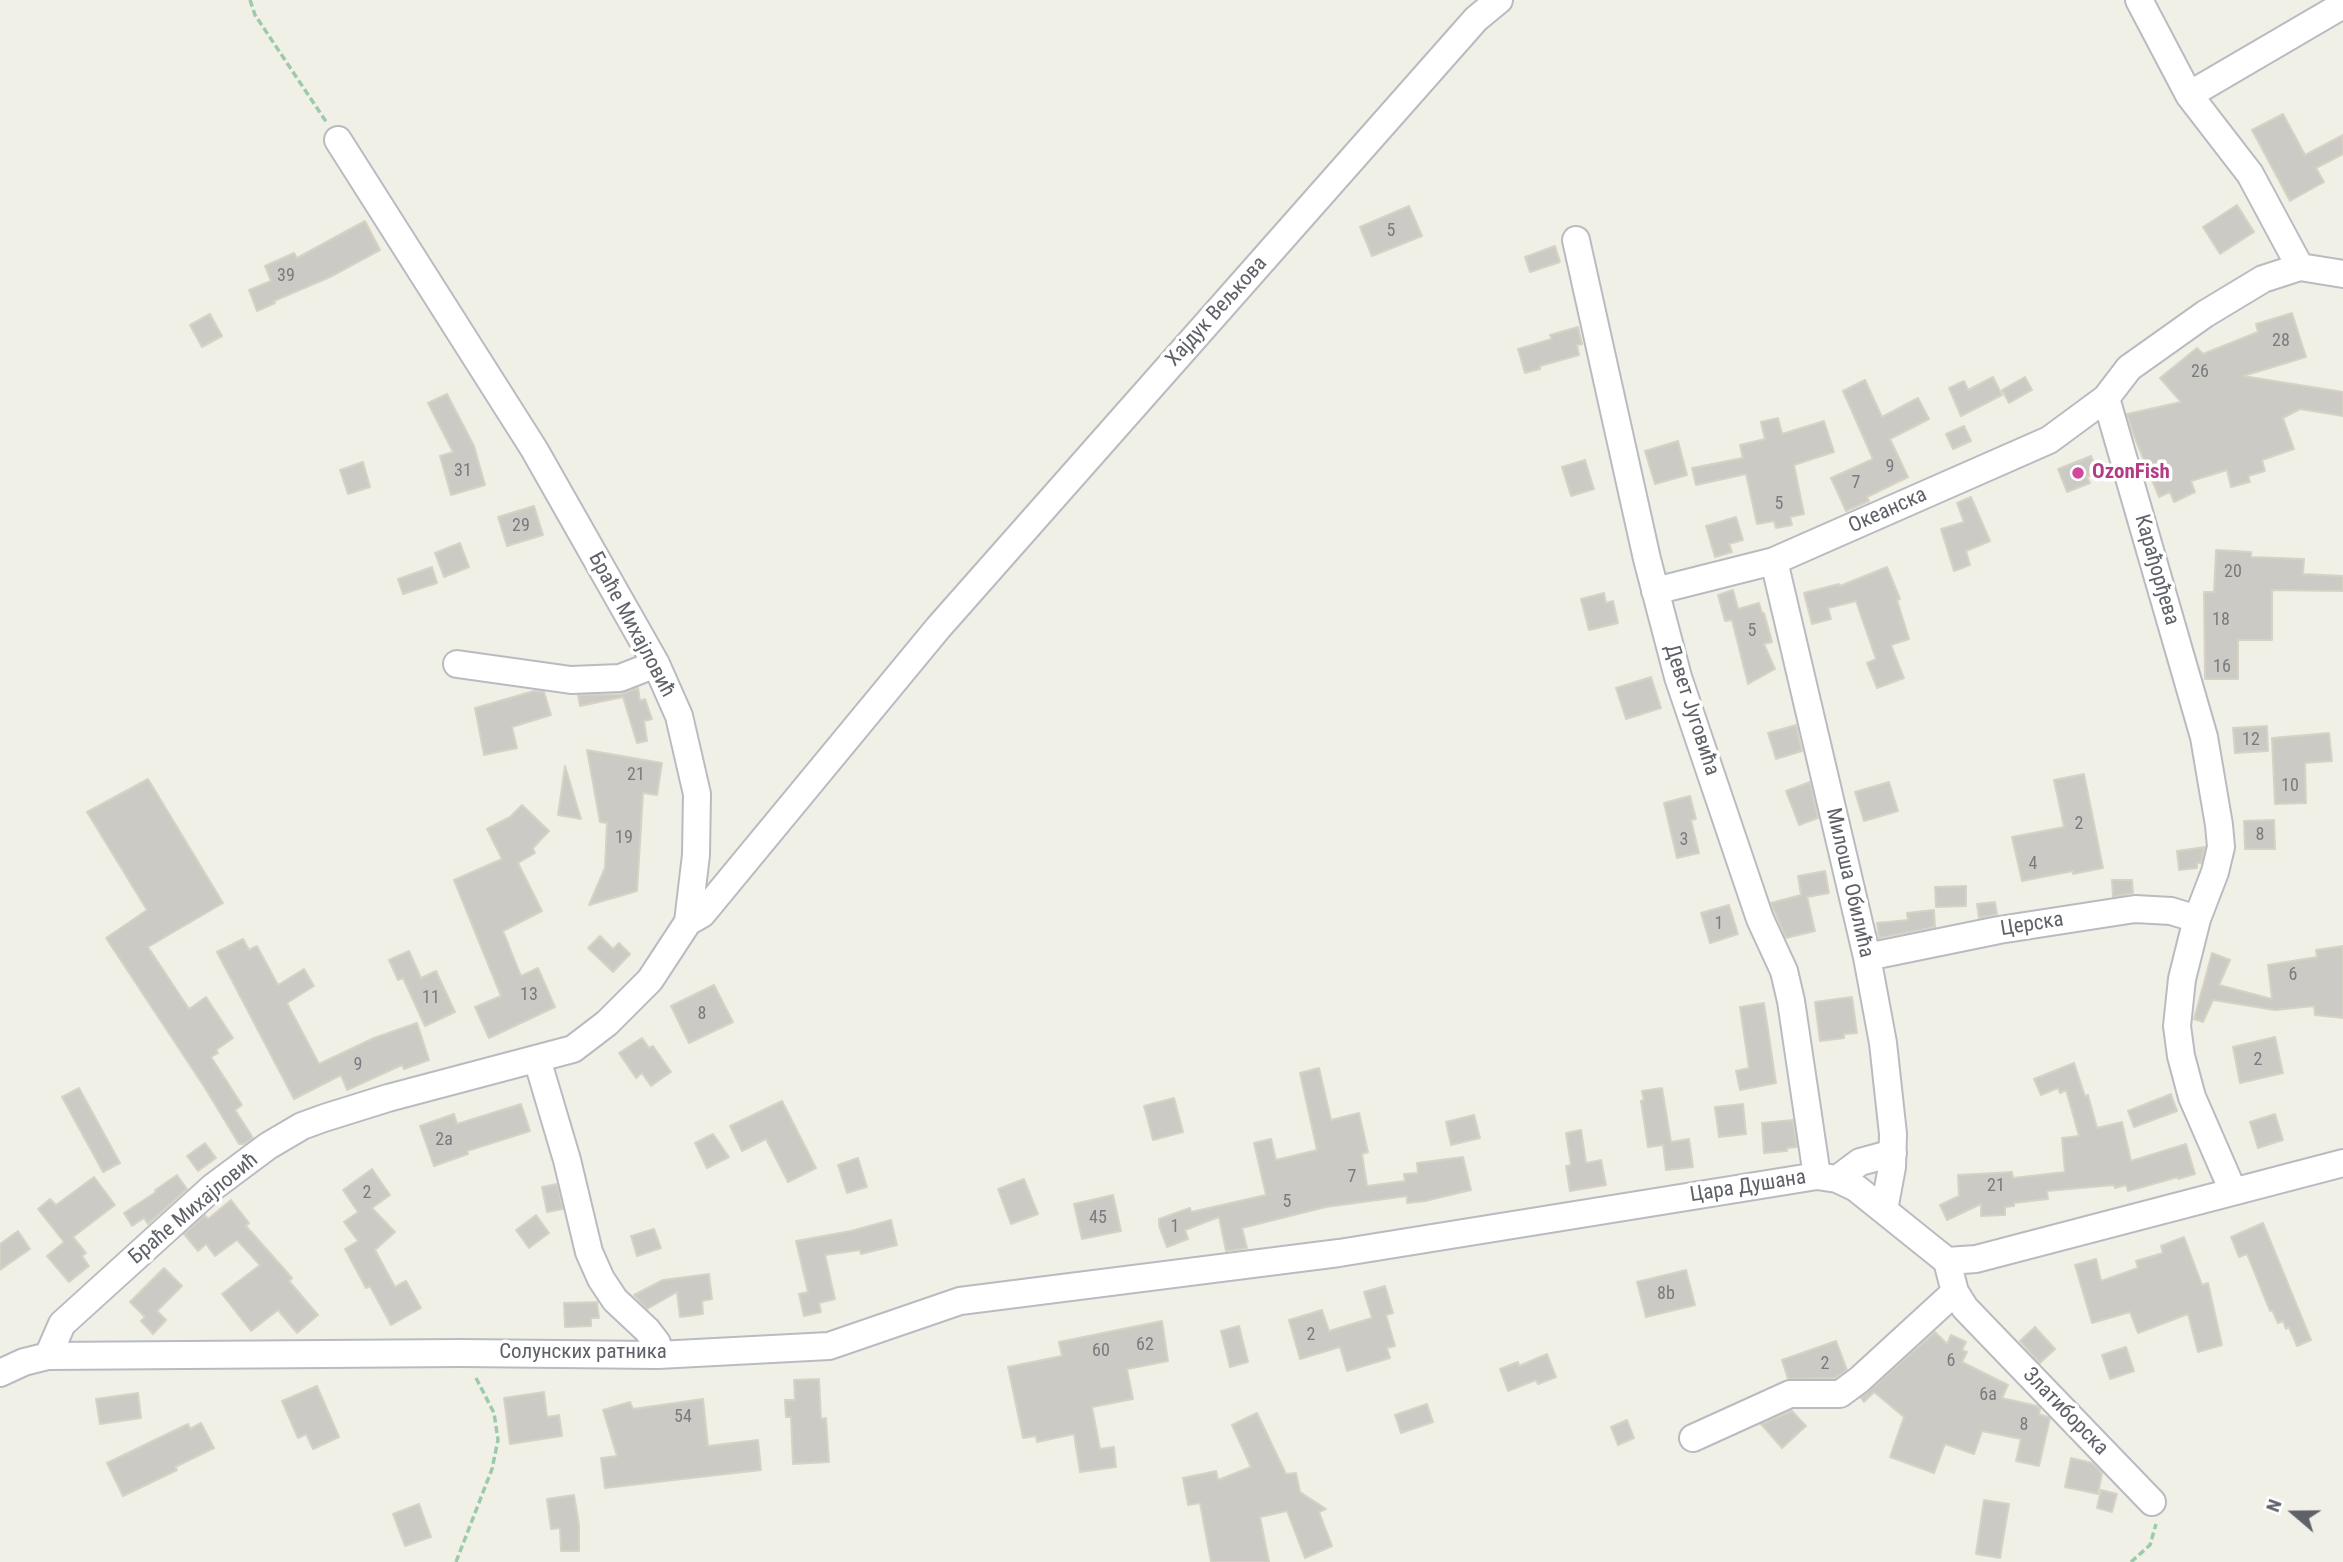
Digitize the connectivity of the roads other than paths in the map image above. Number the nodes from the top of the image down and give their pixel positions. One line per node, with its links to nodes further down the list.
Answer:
1 (1499, 0): 15 (street, Хајдук Вељкова)
2 (2139, 0): 4 (street)
3 (2343, 5): 4 (street)
4 (2189, 95): 7 (street)
5 (338, 140): 13 (street, Браће Михајловић)
6 (1576, 240): 11 (street, Девет Југовића)
7 (2300, 267): 8 (street); 9 (street)
8 (2343, 274)
9 (2106, 398): 10 (street, Океанска); 14 (street, Карађорђева)
10 (1774, 561): 11 (street, Океанска); 16 (street, Милоша Обилића)
11 (1655, 591): 20 (street, Девет Југовића)
12 (457, 664): 13 (street)
13 (656, 664): 15 (street, Браће Михајловић)
14 (2197, 919): 16 (street, Церска); 21 (street, Карађорђева)
15 (688, 922): 17 (street, Браће Михајловић)
16 (1867, 957): 18 (street, Милоша Обилића)
17 (537, 1059): 26 (street); 27 (street, Браће Михајловић)
18 (1893, 1153): 20 (street); 22 (street, Милоша Обилића)
19 (2343, 1163): 21 (street)
20 (1827, 1178): 22 (street, Цара Душана); 24 (street, Цара Душана)
21 (2233, 1191): 23 (street)
22 (1884, 1210): 23 (street, Цара Душана)
23 (1947, 1261): 25 (street, Златиборска)
24 (1161, 1276): 26 (street, Солунских ратника)
25 (1955, 1292): 29 (street); 30 (street, Златиборска)
26 (658, 1354): 27 (street, Солунских ратника)
27 (48, 1356): 28 (street, Солунских ратника)
28 (0, 1373)
29 (1693, 1438)
30 (2152, 1502)

